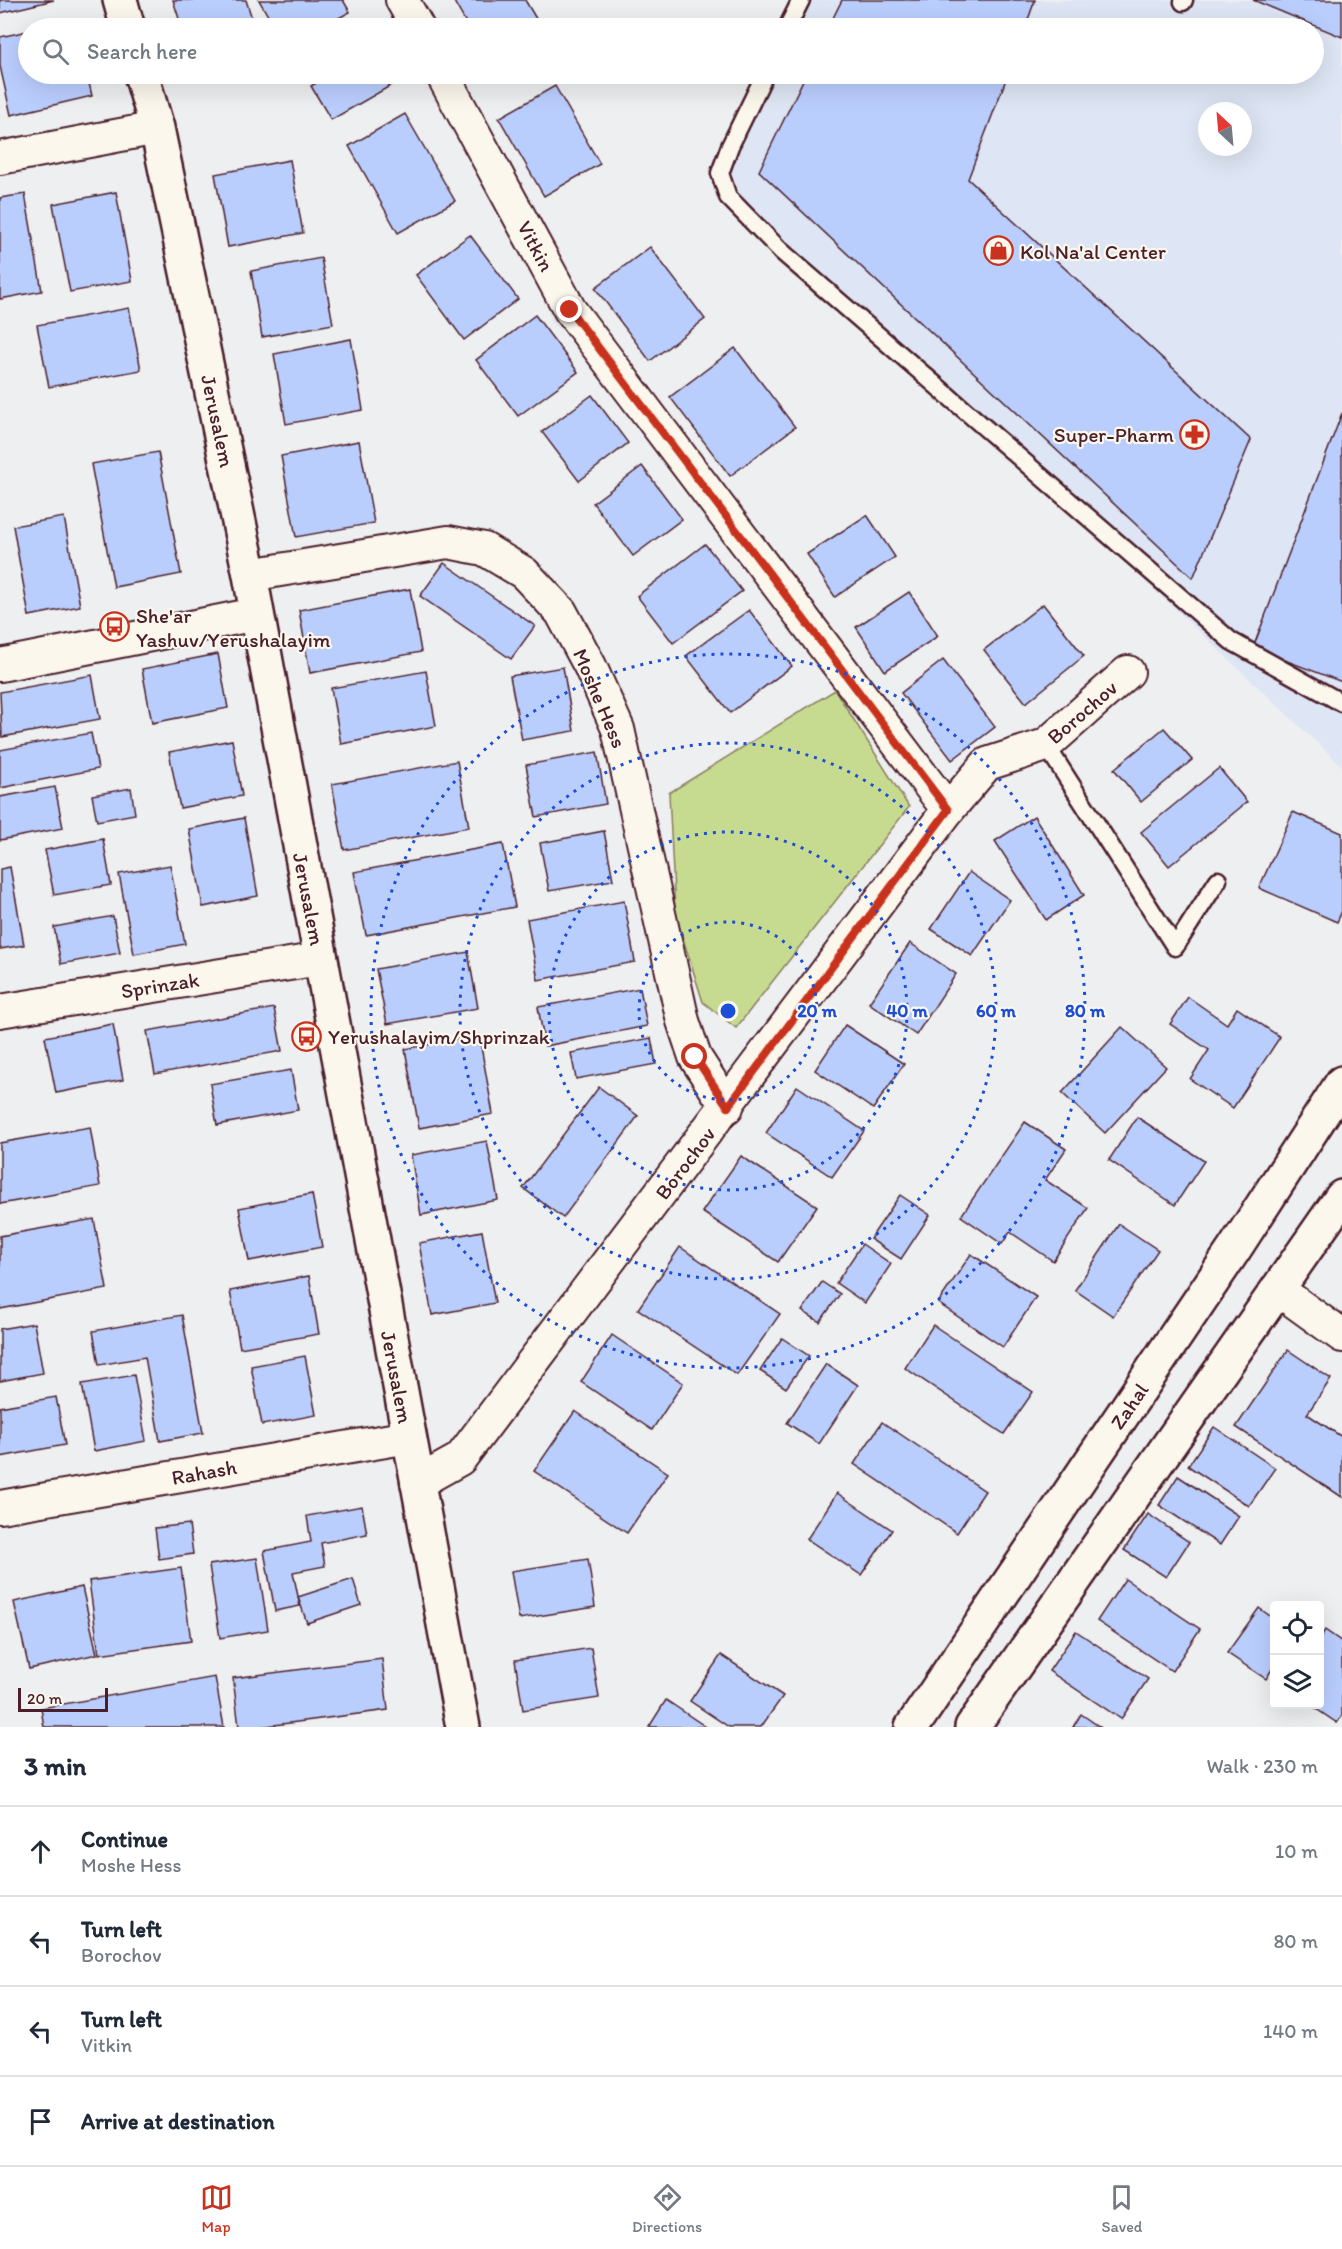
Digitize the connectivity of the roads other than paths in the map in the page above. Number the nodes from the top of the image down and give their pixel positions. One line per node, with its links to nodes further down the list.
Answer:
1 (120, 0): 4 (street)
2 (402, 0): 5 (street)
3 (801, 0): 6 (lane)
4 (125, 18)
5 (412, 18)
6 (792, 18)
7 (144, 84): 10 (street, Jerusalem)
8 (447, 84): 18 (street, Vitkin)
9 (760, 84): 16 (lane)
10 (157, 128): 11 (street); 12 (street, Jerusalem)
11 (0, 158)
12 (250, 576): 13 (street, Jerusalem); 23 (street, Moshe Hess)
13 (256, 614): 14 (street); 20 (street, Jerusalem)
14 (0, 665)
15 (1128, 672): 17 (street, Borochov)
16 (1342, 703)
17 (1046, 745): 18 (street, Borochov); 19 (lane)
18 (948, 810): 23 (street, Borochov)
19 (1218, 880)
20 (320, 959): 21 (street, Sprinzak); 27 (street, Jerusalem)
21 (0, 1011)
22 (1342, 1083): 31 (street, Zahal)
23 (728, 1107): 28 (street, Borochov)
24 (1342, 1197): 25 (street)
25 (1276, 1289): 26 (street); 32 (street)
26 (1342, 1336)
27 (409, 1437): 28 (street, Jerusalem); 29 (street, Rahash)
28 (417, 1483): 30 (street, Jerusalem)
29 (0, 1507)
30 (463, 1727)
31 (912, 1727)
32 (972, 1727)

